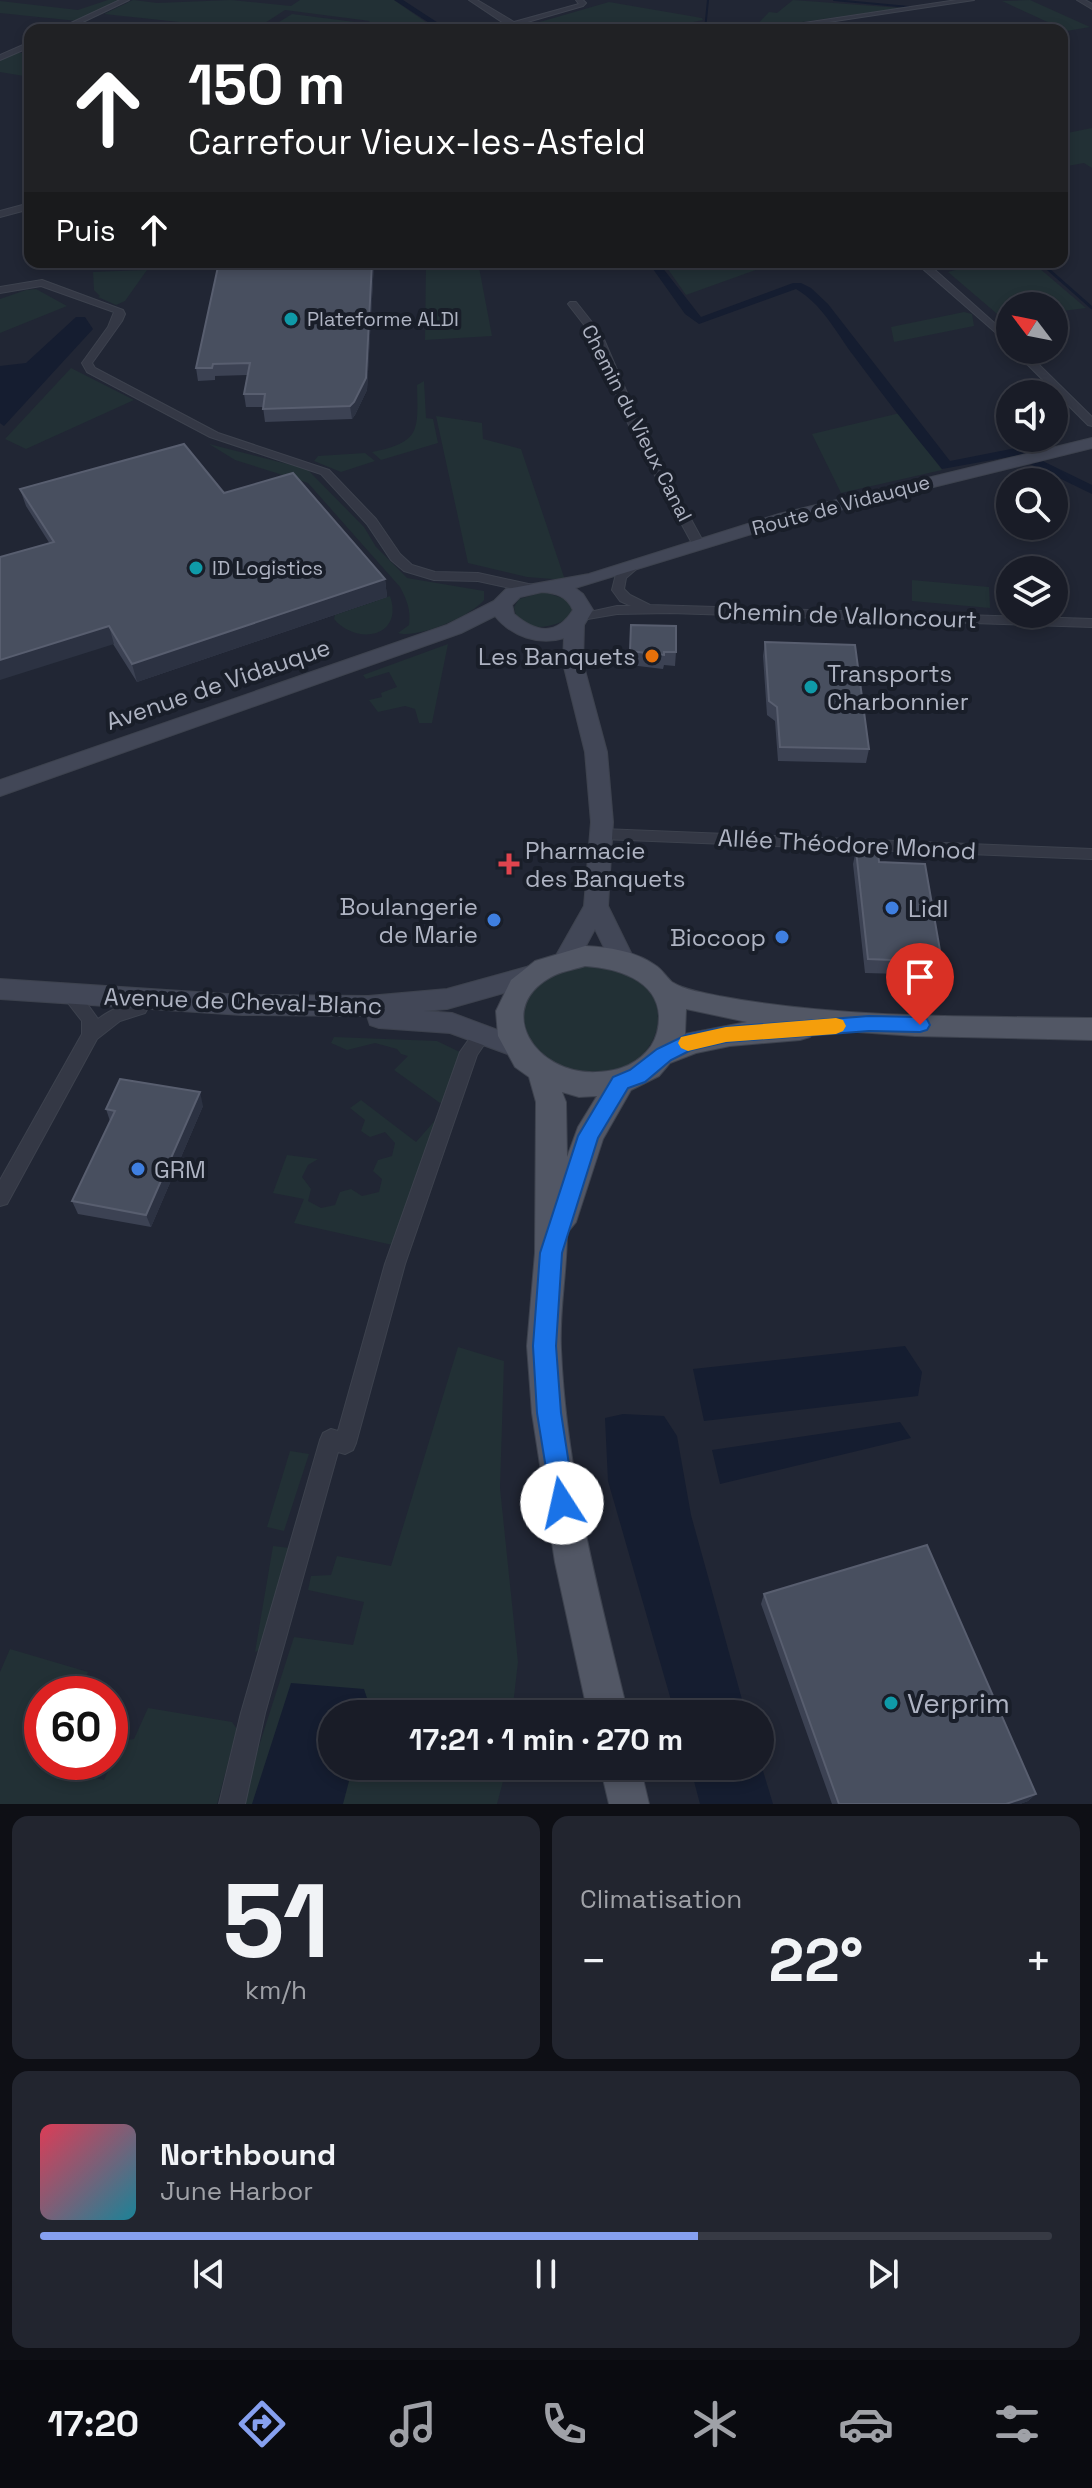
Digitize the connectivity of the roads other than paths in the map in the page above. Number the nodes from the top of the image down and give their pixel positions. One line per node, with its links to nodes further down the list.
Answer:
1 (126, 0): 7 (street)
2 (472, 0): 8 (street)
3 (579, 0): 9 (street)
4 (971, 0): 10 (street)
5 (1080, 0): 6 (street)
6 (1092, 7)
7 (73, 24)
8 (510, 24)
9 (524, 24)
10 (803, 24)
11 (24, 47): 12 (street)
12 (0, 58)
13 (24, 208): 14 (street)
14 (0, 214)
15 (927, 268): 18 (street)
16 (0, 290): 24 (street)
17 (573, 304): 22 (street, Chemin du Vieux Canal)
18 (996, 330)
19 (1032, 364): 20 (street)
20 (1092, 423)
21 (1092, 443): 22 (street, Route de Vidauque)
22 (699, 545): 23 (street, Route de Vidauque)
23 (635, 565): 25 (street, Route de Vidauque); 29 (street)
24 (478, 577): 27 (street); 28 (street)
25 (593, 579): 26 (street, Route de Vidauque); 30 (street)
26 (555, 587): 27 (street); 30 (street)
27 (528, 588): 28 (street)
28 (504, 603): 32 (street, Avenue de Vidauque); 33 (street)
29 (650, 609): 30 (street, Chemin de Valloncourt); 31 (street, Chemin de Valloncourt)
30 (578, 611): 34 (street); 35 (street)
31 (1092, 623)
32 (454, 629): 33 (street, Avenue de Vidauque); 36 (street, Avenue de Vidauque)
33 (517, 629): 34 (street)
34 (538, 635): 35 (street)
35 (573, 663): 37 (street)
36 (0, 788)
37 (602, 834): 38 (street, Allée Théodore Monod); 39 (street)
38 (1092, 854)
39 (596, 906): 40 (street); 41 (street)
40 (566, 959): 41 (main road); 42 (main road)
41 (623, 961): 44 (main road)
42 (530, 976): 43 (street, Avenue de Cheval-Blanc); 52 (main road)
43 (0, 989)
44 (664, 990): 48 (main road); 53 (main road)
45 (0, 996): 46 (street, Avenue de Cheval-Blanc)
46 (77, 1003): 47 (street, Avenue de Cheval-Blanc); 51 (street)
47 (139, 1008): 50 (street, Avenue de Cheval-Blanc); 51 (street)
48 (869, 1023): 49 (main road); 53 (main road)
49 (1092, 1029)
50 (483, 1033): 52 (street, Avenue de Cheval-Blanc); 60 (street)
51 (91, 1034): 56 (street)
52 (516, 1047): 54 (main road)
53 (664, 1054): 55 (main road)
54 (542, 1073): 55 (main road); 57 (main road)
55 (620, 1083): 57 (main road)
56 (0, 1198)
57 (551, 1253): 58 (main road)
58 (605, 1700)
59 (623, 1780): 61 (main road)
60 (232, 1804)
61 (629, 1804)

